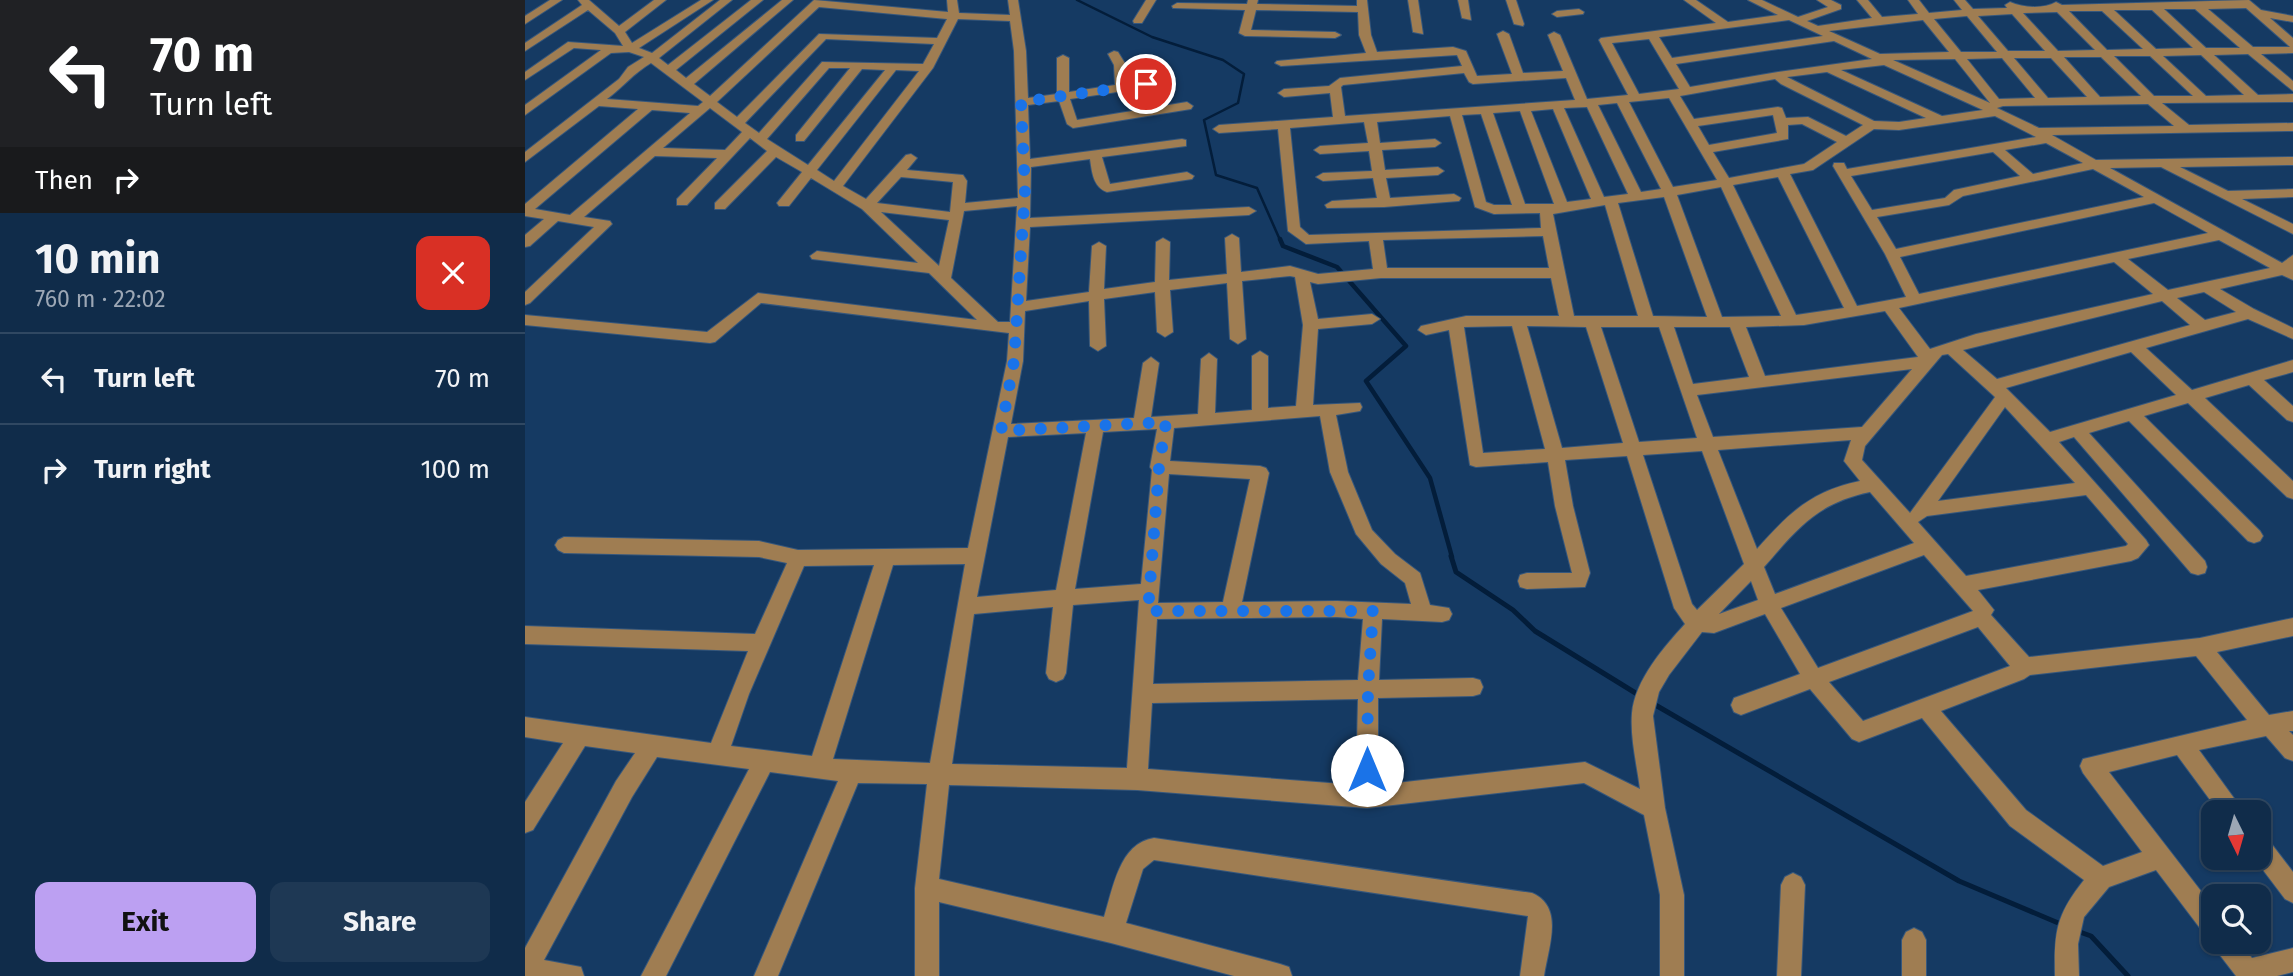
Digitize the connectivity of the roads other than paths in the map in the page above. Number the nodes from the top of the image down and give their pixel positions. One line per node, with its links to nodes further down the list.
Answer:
1 (557, 0): 43 (street)
2 (661, 0): 49 (street)
3 (708, 0): 61 (street)
4 (727, 0): 71 (street)
5 (758, 0): 84 (street)
6 (788, 0): 89 (street)
7 (952, 0): 38 (street)
8 (1151, 0): 45 (street)
9 (1413, 0): 50 (street)
10 (1463, 0): 40 (street)
11 (1511, 0): 46 (street)
12 (1689, 0): 47 (street)
13 (1753, 0): 41 (street)
14 (1822, 0): 30 (street)
15 (1860, 0): 30 (street); 44 (street)
16 (1913, 0): 39 (street)
17 (1959, 0): 35 (street)
18 (2005, 0): 34 (street)
19 (2051, 0): 32 (street)
20 (586, 2): 51 (street); 59 (street)
21 (818, 2): 24 (street); 109 (street)
22 (2246, 2): 23 (street); 36 (street)
23 (2196, 3): 26 (street); 62 (street)
24 (861, 4): 38 (street)
25 (1251, 4): 27 (street); 29 (street); 53 (street)
26 (2151, 4): 28 (street); 65 (street)
27 (1362, 5): 73 (street)
28 (2105, 5): 32 (street); 64 (street)
29 (1177, 6)
30 (1837, 7): 41 (street)
31 (1015, 9): 38 (street); 104 (street)
32 (2061, 9): 34 (street); 66 (street)
33 (1578, 10): 37 (street)
34 (2015, 11): 35 (street); 68 (street)
35 (1970, 13): 39 (street); 70 (street)
36 (2261, 13): 42 (street); 58 (street)
37 (1557, 14)
38 (954, 16): 57 (street)
39 (1925, 16): 44 (street); 69 (street)
40 (1467, 18)
41 (1794, 19): 47 (street); 48 (street)
42 (2293, 19)
43 (525, 20)
44 (1879, 20): 48 (street)
45 (1138, 21)
46 (1519, 24)
47 (1725, 26): 55 (street)
48 (1816, 29): 56 (street)
49 (619, 31): 51 (street); 61 (street)
50 (1419, 32)
51 (592, 33): 60 (street); 88 (street)
52 (1503, 34): 87 (street)
53 (1335, 35)
54 (1554, 35): 85 (street)
55 (1652, 35): 76 (street); 98 (street)
56 (1835, 38): 74 (street); 76 (street)
57 (940, 41): 75 (street); 81 (street)
58 (2293, 44)
59 (525, 48)
60 (613, 48): 61 (street); 114 (street)
61 (630, 49): 71 (street)
62 (2253, 50): 63 (street); 65 (street); 91 (street)
63 (2293, 50)
64 (2153, 51): 65 (street); 66 (street); 99 (street)
65 (2204, 51): 100 (street)
66 (2103, 52): 68 (street); 101 (street)
67 (1114, 54): 90 (street)
68 (2053, 54): 70 (street); 102 (street)
69 (1958, 55): 70 (street); 74 (street); 112 (street)
70 (2005, 55): 105 (street)
71 (653, 58): 84 (street); 103 (street)
72 (1063, 58): 96 (street)
73 (1373, 58): 77 (street); 83 (street)
74 (1881, 59): 82 (street); 112 (street)
75 (797, 62): 78 (street); 119 (street)
76 (1669, 62): 93 (street)
77 (1281, 63)
78 (826, 64): 79 (street); 128 (street)
79 (859, 65): 80 (street); 129 (street)
80 (893, 67): 81 (street); 148 (street)
81 (927, 68): 158 (street)
82 (1827, 68): 86 (street); 118 (street)
83 (1468, 69): 87 (street); 92 (street)
84 (669, 70): 89 (street)
85 (1570, 74): 87 (street); 106 (street)
86 (1777, 75): 93 (street); 123 (street)
87 (1519, 76)
88 (525, 77)
89 (687, 84): 109 (street)
90 (1121, 88): 95 (street); 96 (street)
91 (2293, 88)
92 (1336, 89): 94 (street); 117 (street)
93 (1680, 92): 98 (street); 121 (street)
94 (1284, 93)
95 (1152, 94): 96 (street); 110 (street)
96 (1063, 97): 104 (street)
97 (2293, 98): 100 (street)
98 (1628, 99): 106 (street); 159 (street)
99 (2203, 99): 100 (street); 101 (street)
100 (2254, 99)
101 (2151, 100): 102 (street); 126 (street)
102 (2097, 101): 105 (street)
103 (596, 102): 108 (street); 142 (street)
104 (1021, 102): 146 (street)
105 (2045, 102): 112 (street)
106 (1586, 103): 107 (street); 162 (street)
107 (1557, 105): 111 (street); 165 (street)
108 (649, 106): 109 (street); 175 (street)
109 (706, 106): 119 (street); 138 (street)
110 (1187, 106)
111 (1524, 107): 113 (street); 174 (street)
112 (1994, 108): 118 (street); 127 (street)
113 (1486, 110): 115 (street); 173 (street)
114 (525, 111)
115 (1455, 112): 116 (street); 173 (street)
116 (1370, 119): 117 (street); 133 (street)
117 (1340, 121): 122 (street)
118 (1942, 121): 123 (street)
119 (738, 122): 128 (street)
120 (1781, 122): 121 (street); 130 (street); 135 (street)
121 (1691, 123): 135 (street)
122 (1284, 125): 125 (street); 185 (street)
123 (1871, 125): 130 (street)
124 (2293, 127): 126 (street)
125 (1219, 129)
126 (2186, 129): 127 (street)
127 (2041, 135): 134 (street); 147 (street)
128 (755, 136): 136 (street); 140 (street)
129 (800, 138)
130 (1845, 142): 139 (street)
131 (1182, 143): 141 (street)
132 (1435, 143): 133 (street)
133 (1375, 146): 137 (street); 153 (street)
134 (1995, 147): 152 (street); 156 (street)
135 (1706, 149): 157 (street)
136 (775, 150): 148 (street); 172 (street)
137 (1320, 150)
138 (652, 152): 140 (street); 180 (street)
139 (1831, 152): 150 (street); 152 (street)
140 (728, 154): 167 (street)
141 (1094, 155): 146 (street); 154 (street)
142 (525, 158)
143 (911, 158): 151 (street)
144 (2293, 160): 145 (street)
145 (2163, 163): 147 (street); 161 (street)
146 (1024, 164): 166 (street)
147 (2091, 164): 156 (street); 164 (street)
148 (809, 170): 158 (street); 168 (street)
149 (1438, 171): 153 (street)
150 (1782, 172): 157 (street); 207 (street)
151 (897, 173): 170 (street); 177 (street)
152 (1844, 173): 178 (street)
153 (1379, 174): 155 (street); 169 (street)
154 (1187, 176)
155 (1322, 177)
156 (2030, 178): 178 (street)
157 (1725, 182): 159 (street); 212 (street)
158 (836, 187): 170 (street)
159 (1669, 192): 162 (street); 217 (street)
160 (2293, 194): 161 (street)
161 (2225, 195): 182 (street)
162 (1636, 196): 165 (street)
163 (1454, 198): 169 (street)
164 (2156, 199): 184 (street); 190 (street)
165 (1605, 200): 174 (street); 215 (street)
166 (1024, 201): 177 (street); 181 (street)
167 (682, 202)
168 (784, 203)
169 (1384, 203): 171 (street)
170 (867, 205): 177 (street); 194 (street)
171 (1332, 205)
172 (720, 206)
173 (1520, 208): 174 (street)
174 (1556, 208): 183 (street)
175 (525, 211): 179 (street)
176 (1249, 211): 181 (street)
177 (958, 212): 194 (street)
178 (1867, 215): 190 (street)
179 (555, 216): 180 (street); 188 (street)
180 (573, 219): 203 (street)
181 (1023, 223): 206 (street)
182 (2293, 230)
183 (1549, 232): 185 (street); 196 (street)
184 (2220, 235): 192 (street); 193 (street)
185 (1375, 236): 195 (street)
186 (1232, 238): 198 (street)
187 (1163, 242): 199 (street)
188 (525, 243)
189 (1099, 246): 201 (street)
190 (1892, 254): 204 (street)
191 (817, 256): 194 (street)
192 (2117, 257): 202 (street); 204 (street)
193 (2290, 268): 200 (street)
194 (939, 273): 221 (street)
195 (1381, 273): 196 (street); 197 (street)
196 (1560, 274): 213 (street)
197 (1303, 275): 198 (street); 220 (street)
198 (1233, 278): 199 (street); 227 (street)
199 (1162, 286): 201 (street); 225 (street)
200 (2207, 287): 202 (street); 208 (street)
201 (1096, 295): 206 (street); 228 (street)
202 (2165, 296): 222 (street); 230 (street)
203 (525, 300)
204 (1915, 300): 205 (street)
205 (1889, 305): 207 (street); 233 (street)
206 (1018, 307): 223 (street)
207 (1853, 312): 212 (street)
208 (2249, 313): 222 (street); 226 (street)
209 (1372, 319): 220 (street)
210 (525, 320): 221 (street)
211 (1518, 320): 213 (street); 219 (street); 257 (street)
212 (1791, 321): 218 (street)
213 (1568, 322): 214 (street)
214 (1592, 322): 215 (street); 256 (street)
215 (1647, 322): 216 (street)
216 (1665, 322): 217 (street); 238 (street)
217 (1716, 322): 218 (street)
218 (1736, 322): 237 (street)
219 (1456, 323): 224 (street); 257 (street)
220 (1311, 325): 243 (street)
221 (993, 326): 223 (street)
222 (2202, 326): 229 (street)
223 (1016, 327): 251 (street)
224 (1426, 330)
225 (1165, 332)
226 (2293, 334)
227 (1238, 339)
228 (1098, 346)
229 (2134, 346): 239 (street); 240 (street)
230 (1951, 348): 233 (street); 239 (street)
231 (1260, 356): 244 (street)
232 (1209, 359): 247 (street)
233 (1929, 360): 237 (street); 253 (street)
234 (1151, 363): 249 (street)
235 (2293, 366): 236 (street)
236 (2253, 379): 240 (street); 246 (street)
237 (1759, 382): 238 (street)
238 (1687, 390): 255 (street)
239 (1999, 391): 254 (street); 262 (street)
240 (2192, 398): 245 (street); 261 (street)
241 (1354, 407): 242 (street)
242 (1327, 409): 243 (street); 279 (street)
243 (1304, 411): 244 (street)
244 (1261, 415): 247 (street)
245 (2134, 416): 252 (street); 264 (street)
246 (2293, 416)
247 (1206, 419): 248 (street)
248 (1166, 422): 249 (street); 258 (street)
249 (1142, 423): 250 (street)
250 (1096, 425): 251 (street); 274 (street)
251 (1001, 431): 267 (street)
252 (2078, 431): 254 (street); 271 (street)
253 (1866, 433): 255 (street); 259 (street)
254 (2047, 439): 260 (street)
255 (1707, 445): 256 (street); 270 (street)
256 (1633, 448): 257 (street); 281 (street)
257 (1555, 454): 272 (street)
258 (1159, 467): 275 (street); 278 (street)
259 (1873, 485): 263 (street); 270 (street)
260 (2089, 488): 262 (street); 273 (street)
261 (2293, 492)
262 (1922, 510): 263 (street)
263 (1909, 526): 266 (street)
264 (2255, 536)
265 (564, 545): 269 (street)
266 (1927, 546): 273 (street); 276 (street)
267 (976, 556): 268 (street); 277 (street)
268 (886, 557): 269 (street); 303 (street)
269 (798, 558): 284 (street)
270 (1754, 566): 276 (street); 281 (street)
271 (2199, 567)
272 (1527, 582)
273 (1962, 585): 280 (street)
274 (1064, 598): 275 (street); 277 (street); 287 (street)
275 (1149, 601): 278 (street); 291 (street)
276 (1769, 604): 281 (street); 288 (street)
277 (966, 606): 305 (street)
278 (1231, 609): 279 (street)
279 (1373, 611): 290 (street)
280 (1981, 617): 286 (street); 288 (street)
281 (1696, 623): 309 (street)
282 (2293, 626): 285 (street)
283 (525, 635): 284 (street)
284 (761, 643): 301 (street)
285 (2200, 648): 286 (street); 295 (street)
286 (2025, 666): 293 (street)
287 (1056, 674)
288 (1813, 678): 292 (street); 293 (street)
289 (1473, 687): 290 (street)
290 (1368, 689): 291 (street); 307 (street)
291 (1142, 694): 306 (street)
292 (1741, 705)
293 (1927, 708): 313 (street)
294 (2293, 721): 295 (street)
295 (2267, 726): 298 (street); 300 (street)
296 (525, 727): 297 (street)
297 (580, 735): 299 (street); 310 (street)
298 (2181, 744): 308 (street); 311 (street)
299 (652, 746): 301 (street); 322 (street)
300 (2293, 751)
301 (718, 754): 302 (street)
302 (764, 761): 303 (street); 324 (street)
303 (820, 768): 304 (street)
304 (852, 772): 305 (street); 325 (street)
305 (939, 776): 306 (street); 315 (street)
306 (1137, 779): 307 (street)
307 (1367, 797): 309 (street)
308 (2224, 800)
309 (1654, 808): 329 (street)
310 (525, 822)
311 (2159, 856): 313 (street); 317 (street)
312 (2271, 862): 316 (street)
313 (2101, 878): 332 (street)
314 (1793, 885): 330 (street)
315 (927, 888): 318 (street); 326 (street)
316 (2293, 891)
317 (2201, 911)
318 (1111, 931): 327 (street); 328 (street)
319 (1914, 940): 331 (street)
320 (2234, 954): 321 (street)
321 (2293, 961)
322 (525, 970): 323 (street)
323 (572, 976)
324 (653, 976)
325 (767, 976)
326 (927, 976)
327 (1280, 976)
328 (1532, 976)
329 (1671, 976)
330 (1789, 976)
331 (1914, 976)
332 (2067, 976)

